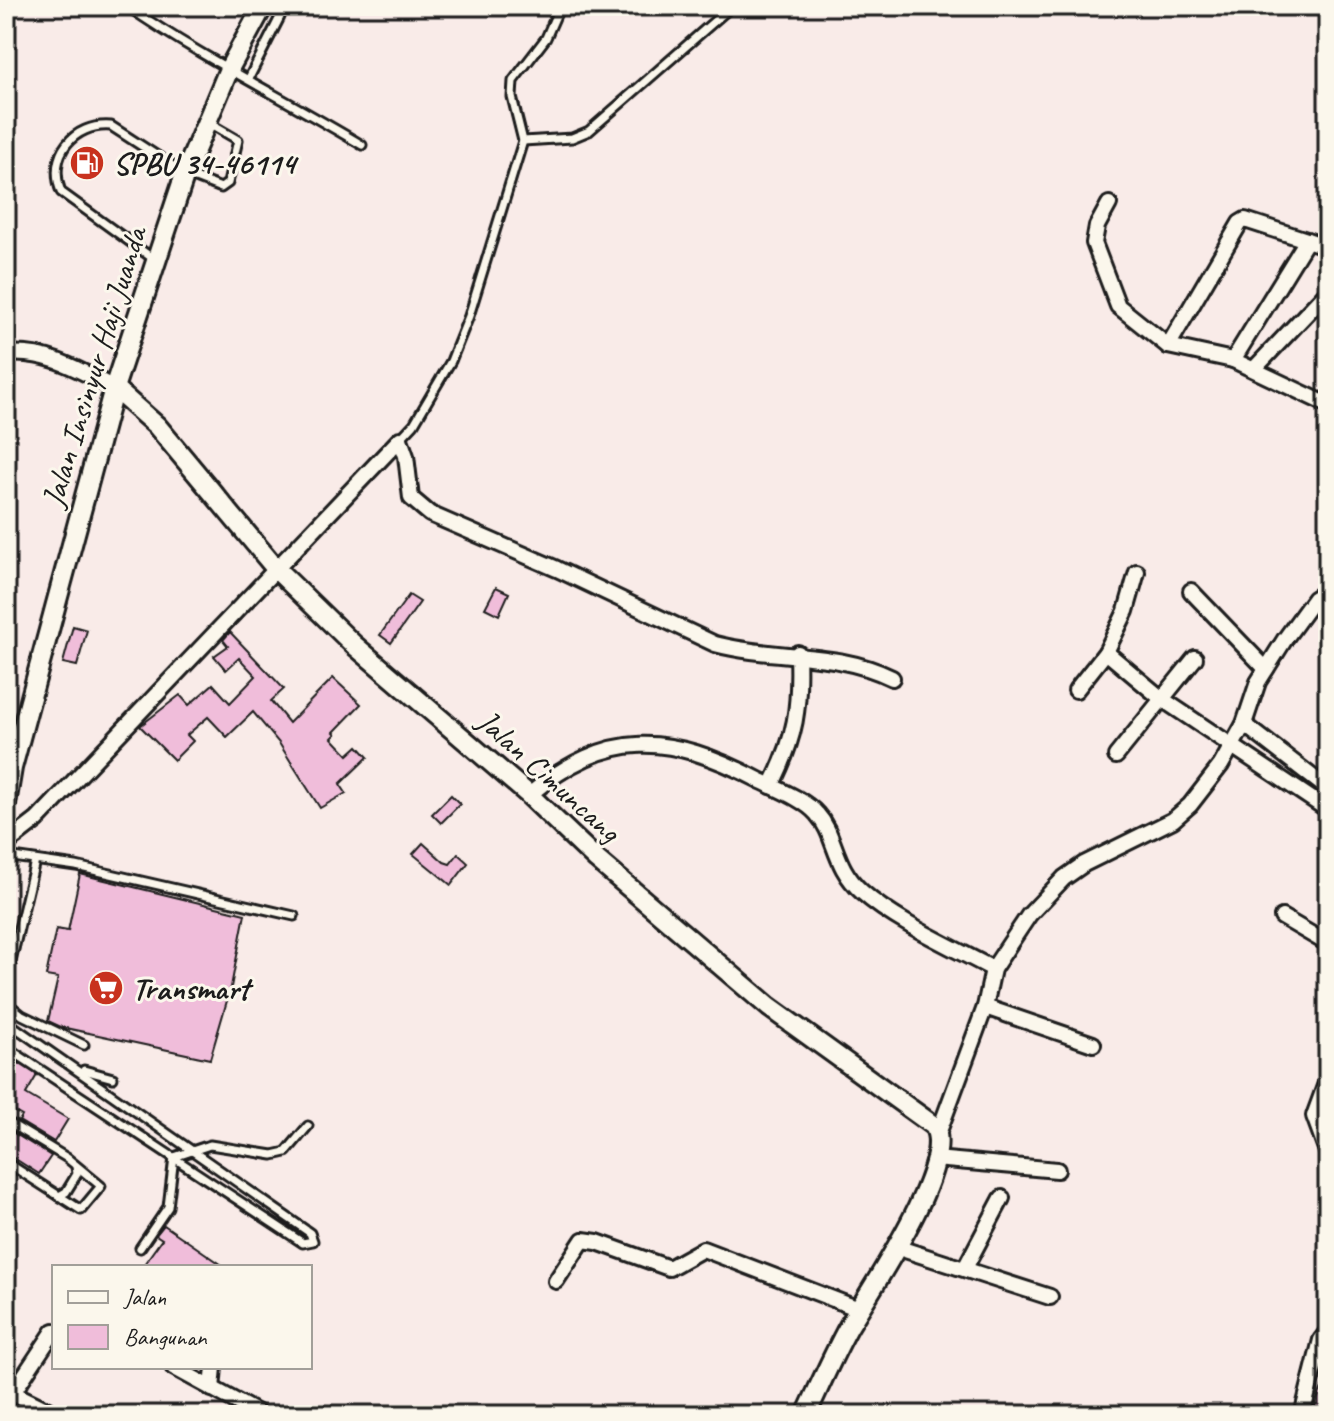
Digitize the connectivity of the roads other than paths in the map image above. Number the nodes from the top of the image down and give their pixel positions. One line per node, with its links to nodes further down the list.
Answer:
1 (127, 6): 6 (lane)
2 (263, 6): 6 (street, Jalan Insinyur Haji Juanda)
3 (560, 6): 9 (lane)
4 (726, 11): 9 (lane)
5 (280, 17): 7 (lane)
6 (229, 69): 7 (lane); 8 (street, Jalan Insinyur Haji Juanda)
7 (249, 78): 10 (lane)
8 (207, 122): 11 (street, Jalan Insinyur Haji Juanda); 11 (lane)
9 (523, 141): 23 (lane)
10 (362, 145)
11 (185, 174): 15 (street, Jalan Insinyur Haji Juanda); 15 (lane)
12 (1109, 204): 17 (street)
13 (1307, 240): 14 (street); 17 (street); 19 (street)
14 (1328, 254)
15 (157, 261): 21 (street, Jalan Insinyur Haji Juanda)
16 (1328, 291): 20 (street)
17 (1168, 346): 19 (street)
18 (6, 354): 21 (street)
19 (1233, 360): 20 (street)
20 (1254, 369): 22 (street)
21 (114, 388): 24 (street, Jalan Cimuncang); 38 (street, Jalan Insinyur Haji Juanda)
22 (1328, 405)
23 (400, 439): 24 (street); 29 (street)
24 (277, 570): 41 (street, Jalan Cimuncang); 45 (street)
25 (1137, 572): 28 (street)
26 (1328, 590): 31 (street)
27 (1191, 591): 31 (street)
28 (1106, 652): 33 (street); 34 (street)
29 (798, 653): 32 (street); 39 (street)
30 (1195, 658): 34 (street)
31 (1266, 669): 35 (street)
32 (892, 678)
33 (1076, 690)
34 (1162, 699): 36 (street); 37 (street)
35 (1244, 724): 36 (street); 40 (street)
36 (1232, 743): 42 (street); 51 (street)
37 (1116, 756)
38 (9, 773): 43 (street, Jalan Insinyur Haji Juanda)
39 (771, 786): 41 (street); 51 (street)
40 (1325, 786): 42 (street)
41 (529, 795): 64 (street, Jalan Cimuncang)
42 (1312, 798): 44 (street)
43 (6, 804)
44 (1328, 810)
45 (6, 844)
46 (6, 856): 47 (lane)
47 (35, 861): 48 (lane); 52 (lane)
48 (294, 916)
49 (1282, 917): 50 (street)
50 (1328, 944)
51 (993, 969): 54 (street)
52 (6, 983)
53 (6, 993): 57 (lane)
54 (985, 1007): 56 (street); 64 (street)
55 (6, 1021): 59 (lane)
56 (1093, 1044)
57 (84, 1045)
58 (6, 1047): 67 (lane)
59 (78, 1068): 60 (lane); 65 (lane)
60 (113, 1078)
61 (1328, 1078): 66 (street)
62 (6, 1121): 70 (lane)
63 (308, 1126): 65 (lane)
64 (938, 1134): 68 (street)
65 (190, 1149): 67 (lane); 67 (lane)
66 (1328, 1154)
67 (174, 1157): 74 (lane)
68 (935, 1159): 71 (street); 75 (street)
69 (6, 1162): 72 (lane)
70 (75, 1164): 72 (lane); 72 (lane)
71 (1057, 1170)
72 (59, 1196)
73 (1002, 1198): 76 (street)
74 (140, 1248)
75 (899, 1248): 76 (street); 79 (street)
76 (965, 1268): 78 (street)
77 (556, 1281): 79 (street)
78 (1050, 1297)
79 (859, 1309): 88 (street)
80 (1328, 1331): 89 (street)
81 (52, 1334): 85 (street)
82 (177, 1369): 84 (street)
83 (214, 1369): 84 (street)
84 (212, 1389): 87 (street)
85 (9, 1398): 86 (street)
86 (58, 1415)
87 (261, 1415)
88 (806, 1415)
89 (1302, 1415)

